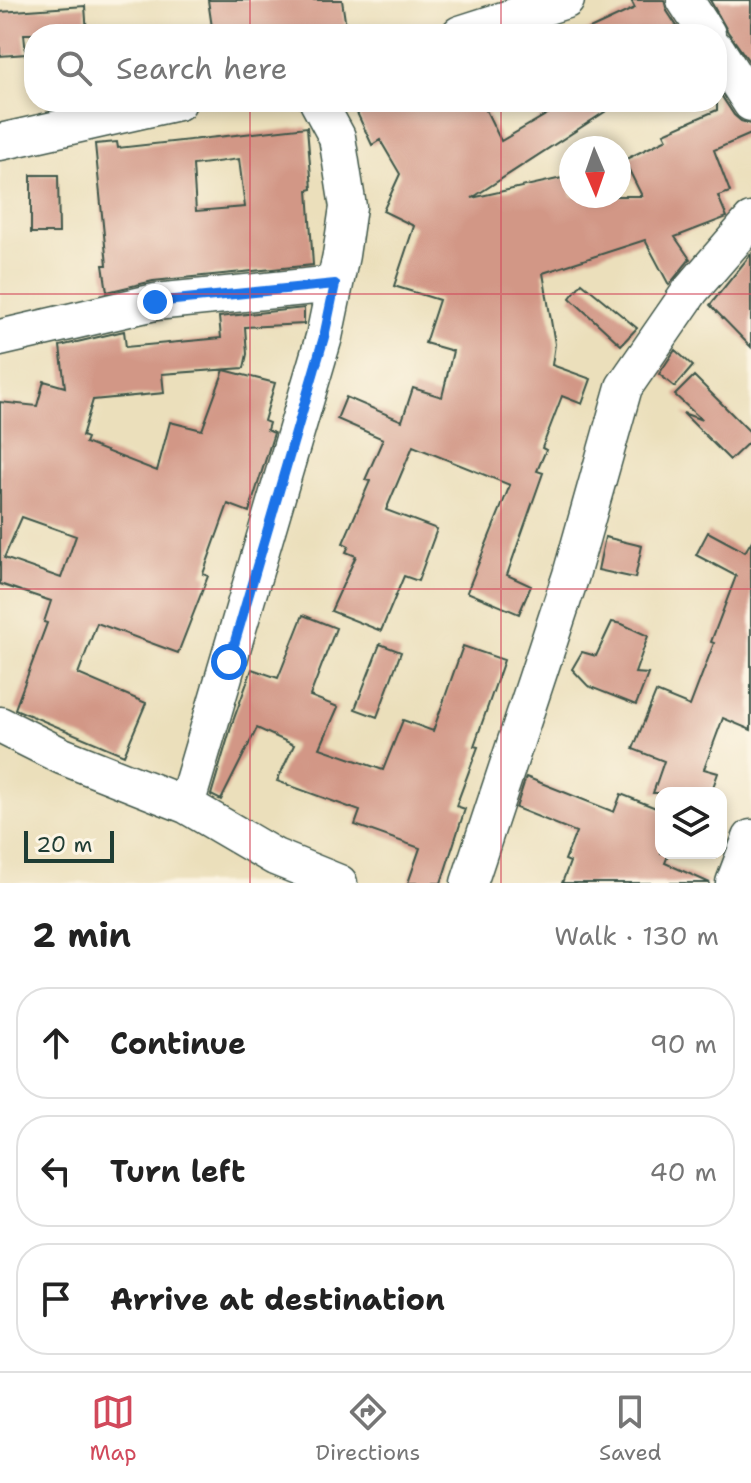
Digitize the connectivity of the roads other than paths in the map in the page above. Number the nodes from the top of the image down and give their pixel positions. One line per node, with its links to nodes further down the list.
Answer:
1 (566, 0): 3 (street)
2 (685, 0): 4 (street)
3 (491, 24)
4 (701, 24)
5 (727, 66): 6 (street)
6 (751, 103)
7 (134, 112): 9 (street)
8 (323, 112): 11 (street)
9 (0, 142)
10 (751, 221): 18 (street)
11 (335, 284): 12 (street); 14 (street)
12 (0, 338)
13 (0, 725): 14 (street)
14 (186, 805): 16 (street)
15 (751, 838): 19 (street)
16 (269, 870): 17 (street)
17 (339, 883)
18 (469, 883)
19 (734, 883)

